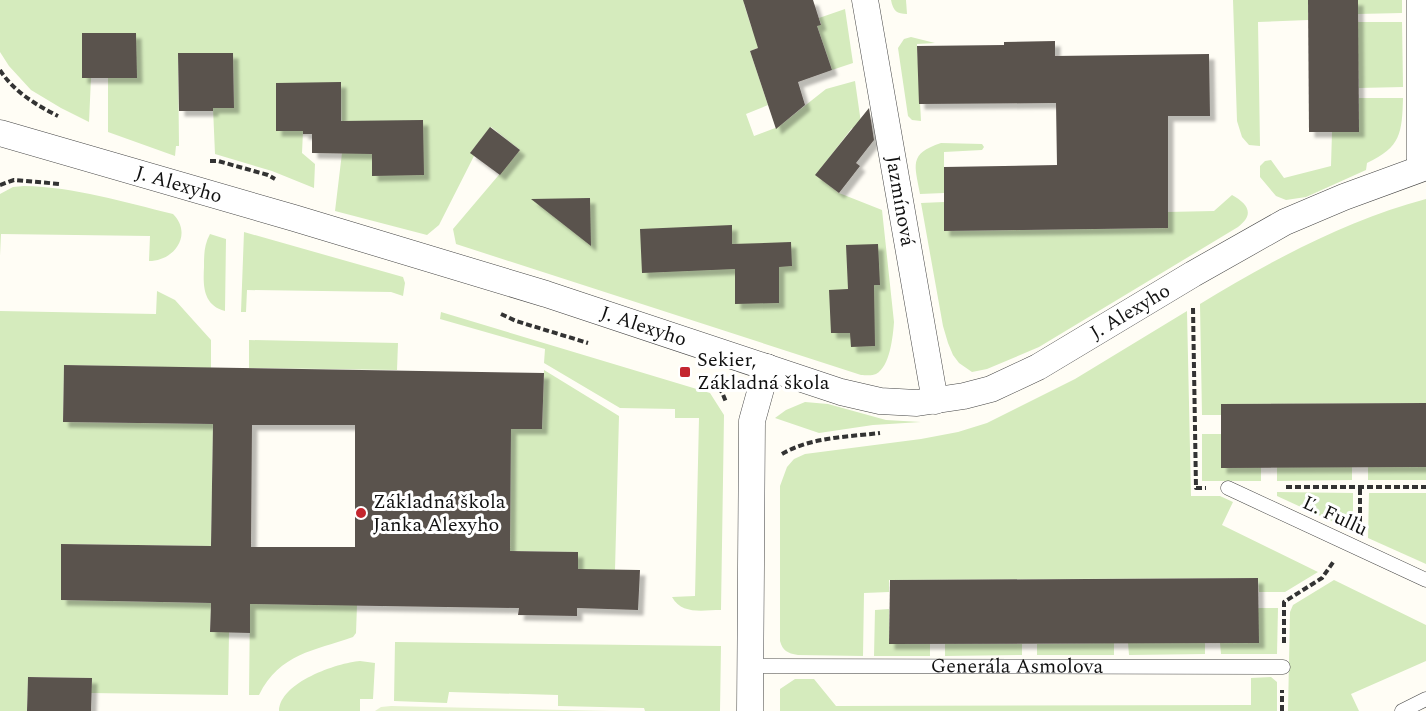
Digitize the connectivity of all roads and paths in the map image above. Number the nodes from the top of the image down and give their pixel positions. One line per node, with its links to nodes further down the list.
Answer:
1 (865, 0): 11 (street, Jazmínová)
2 (1420, 0): 6 (street)
3 (0, 70): 4 (path)
4 (64, 119)
5 (0, 133): 10 (street, J. Alexyho)
6 (1423, 167): 11 (street, J. Alexyho)
7 (0, 185): 8 (path)
8 (64, 185)
9 (1193, 306): 15 (path)
10 (767, 367): 11 (street, J. Alexyho); 19 (street)
11 (935, 401)
12 (1283, 487): 13 (path)
13 (1360, 487): 14 (path); 17 (path)
14 (1426, 487)
15 (1228, 488): 16 (lane, Ľ. Fullu)
16 (1346, 543): 17 (lane, Ľ. Fullu); 20 (path)
17 (1360, 549): 18 (lane, Ľ. Fullu)
18 (1426, 580)
19 (751, 666): 20 (lane, Generála Asmolova); 22 (street)
20 (1283, 667): 23 (path)
21 (1426, 699): 24 (lane)
22 (750, 711)
23 (1282, 711)
24 (1402, 711)

